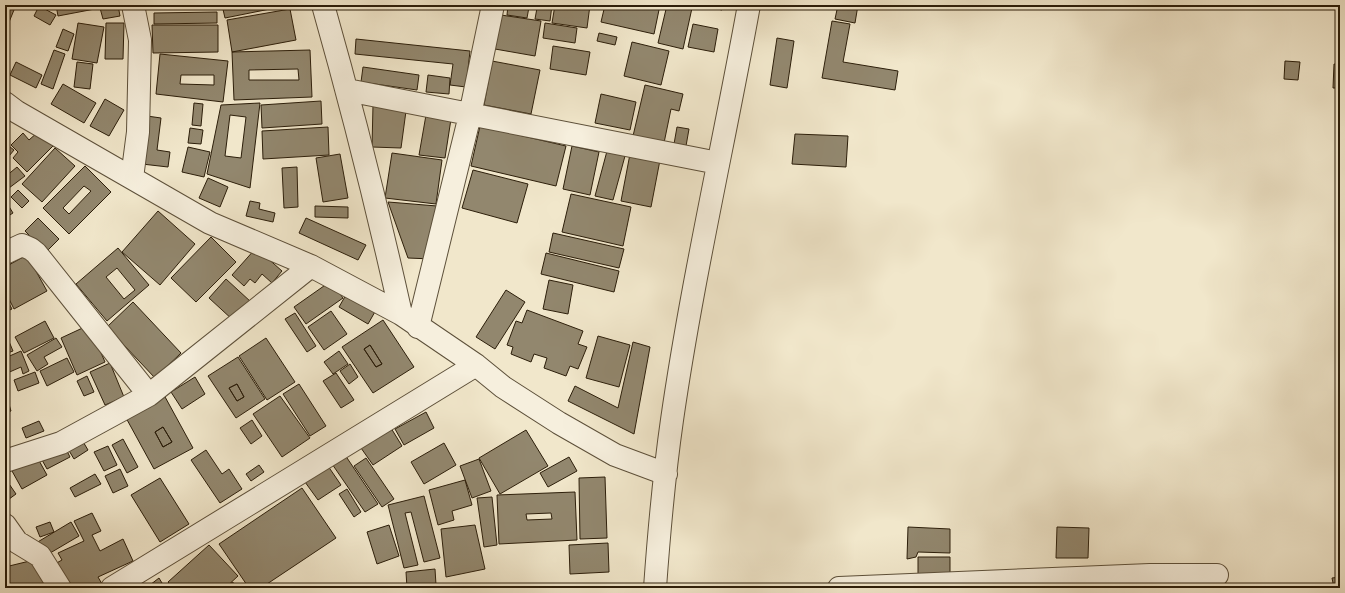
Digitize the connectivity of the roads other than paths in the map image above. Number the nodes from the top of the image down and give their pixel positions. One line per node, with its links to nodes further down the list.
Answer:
1 (133, 5): 9 (street)
2 (323, 5): 5 (street)
3 (494, 5): 7 (street)
4 (749, 5): 8 (street)
5 (347, 90): 7 (street); 12 (street)
6 (5, 103): 9 (street)
7 (470, 115): 8 (street); 12 (street)
8 (718, 163): 16 (street)
9 (132, 178): 11 (street)
10 (5, 253): 14 (street)
11 (311, 266): 12 (street); 14 (street)
12 (409, 320): 13 (street)
13 (476, 365): 16 (street); 20 (street)
14 (149, 395): 15 (street)
15 (5, 461)
16 (666, 474): 21 (street)
17 (5, 524): 19 (street)
18 (1217, 576): 22 (street)
19 (60, 588)
20 (112, 588)
21 (655, 588)
22 (839, 588)

